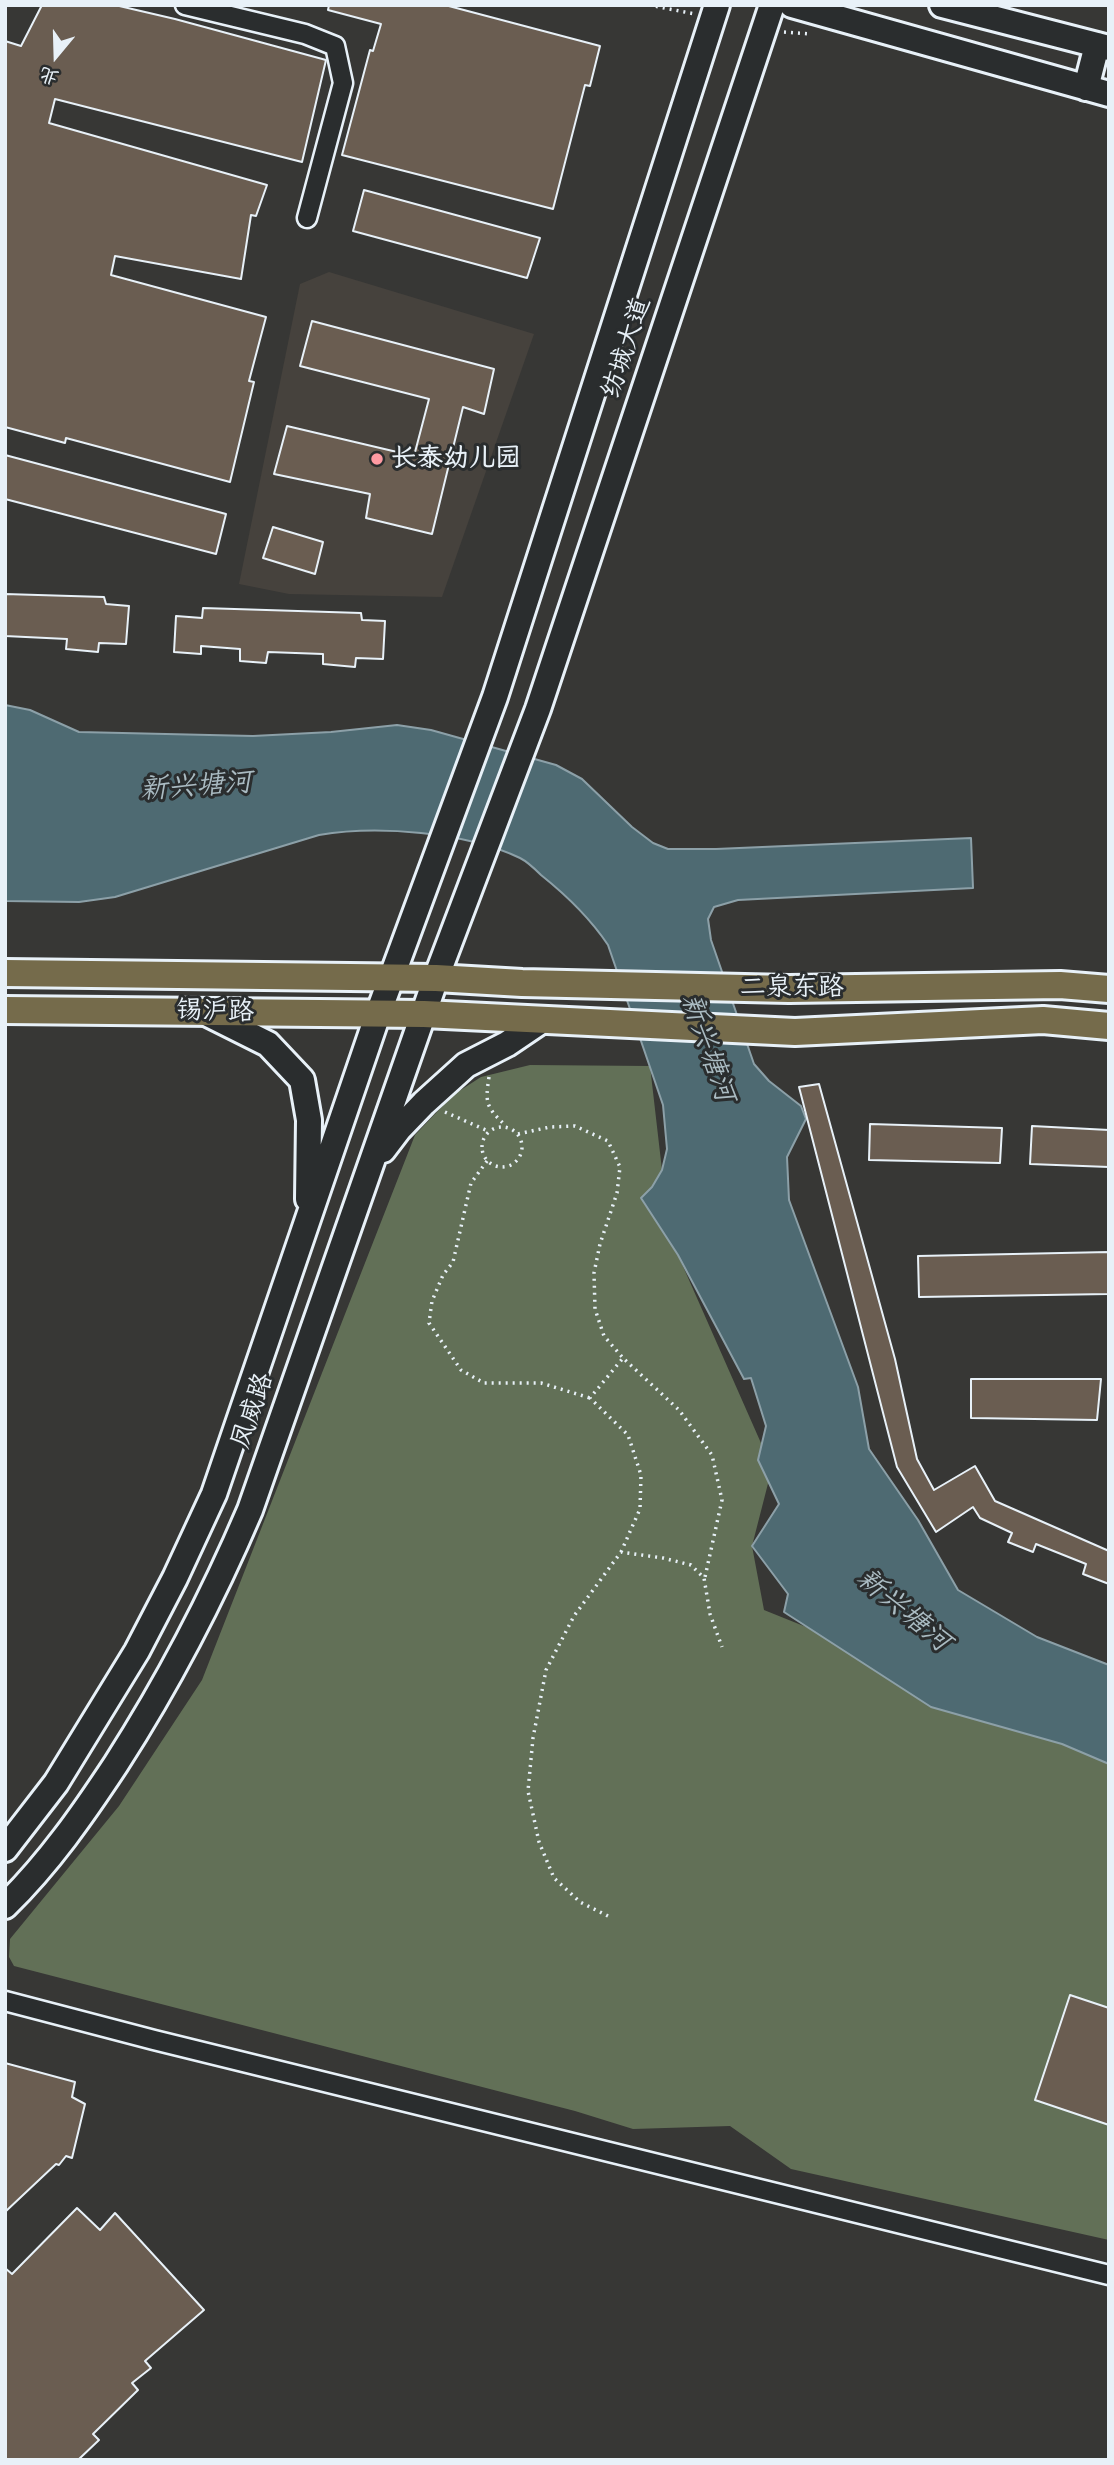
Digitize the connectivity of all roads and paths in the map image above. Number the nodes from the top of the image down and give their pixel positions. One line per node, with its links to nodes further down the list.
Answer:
1 (185, 5): 8 (street)
2 (717, 5): 9 (main road, 纺城大道)
3 (772, 5): 10 (main road, 纺城大道)
4 (792, 5): 7 (main road)
5 (942, 5): 6 (main road)
6 (1103, 46): 7 (main road)
7 (1097, 91)
8 (307, 218)
9 (427, 881): 13 (main road, 凤威路)
10 (470, 891): 12 (main road, 凤威路)
11 (5, 973): 13 (main road, 锡沪路)
12 (436, 978): 13 (main road, 二泉东路); 14 (main road, 二泉东路); 18 (main road, 凤威路)
13 (391, 979): 17 (main road, 凤威路)
14 (1109, 989)
15 (5, 1010): 16 (main road, 锡沪路)
16 (204, 1012): 17 (main road, 锡沪路); 28 (main road)
17 (378, 1014): 18 (main road, 锡沪路); 28 (main road, 凤威路)
18 (424, 1014): 19 (main road, 二泉东路); 27 (main road, 凤威路)
19 (541, 1021): 20 (main road, 二泉东路); 21 (main road)
20 (1109, 1026)
21 (494, 1051): 22 (main road); 23 (path)
22 (424, 1103): 24 (path); 27 (main road)
23 (506, 1126): 24 (path); 25 (path)
24 (488, 1131): 26 (path)
25 (518, 1134): 26 (path); 29 (path)
26 (487, 1161): 30 (path)
27 (370, 1168): 35 (main road, 凤威路)
28 (308, 1221): 34 (main road, 凤威路)
29 (623, 1359): 30 (path); 32 (path)
30 (590, 1398): 31 (path)
31 (621, 1552): 32 (path); 36 (path)
32 (704, 1578): 33 (path)
33 (722, 1647)
34 (5, 1849)
35 (5, 1906)
36 (608, 1916)
37 (5, 2001): 38 (street)
38 (1109, 2275)

